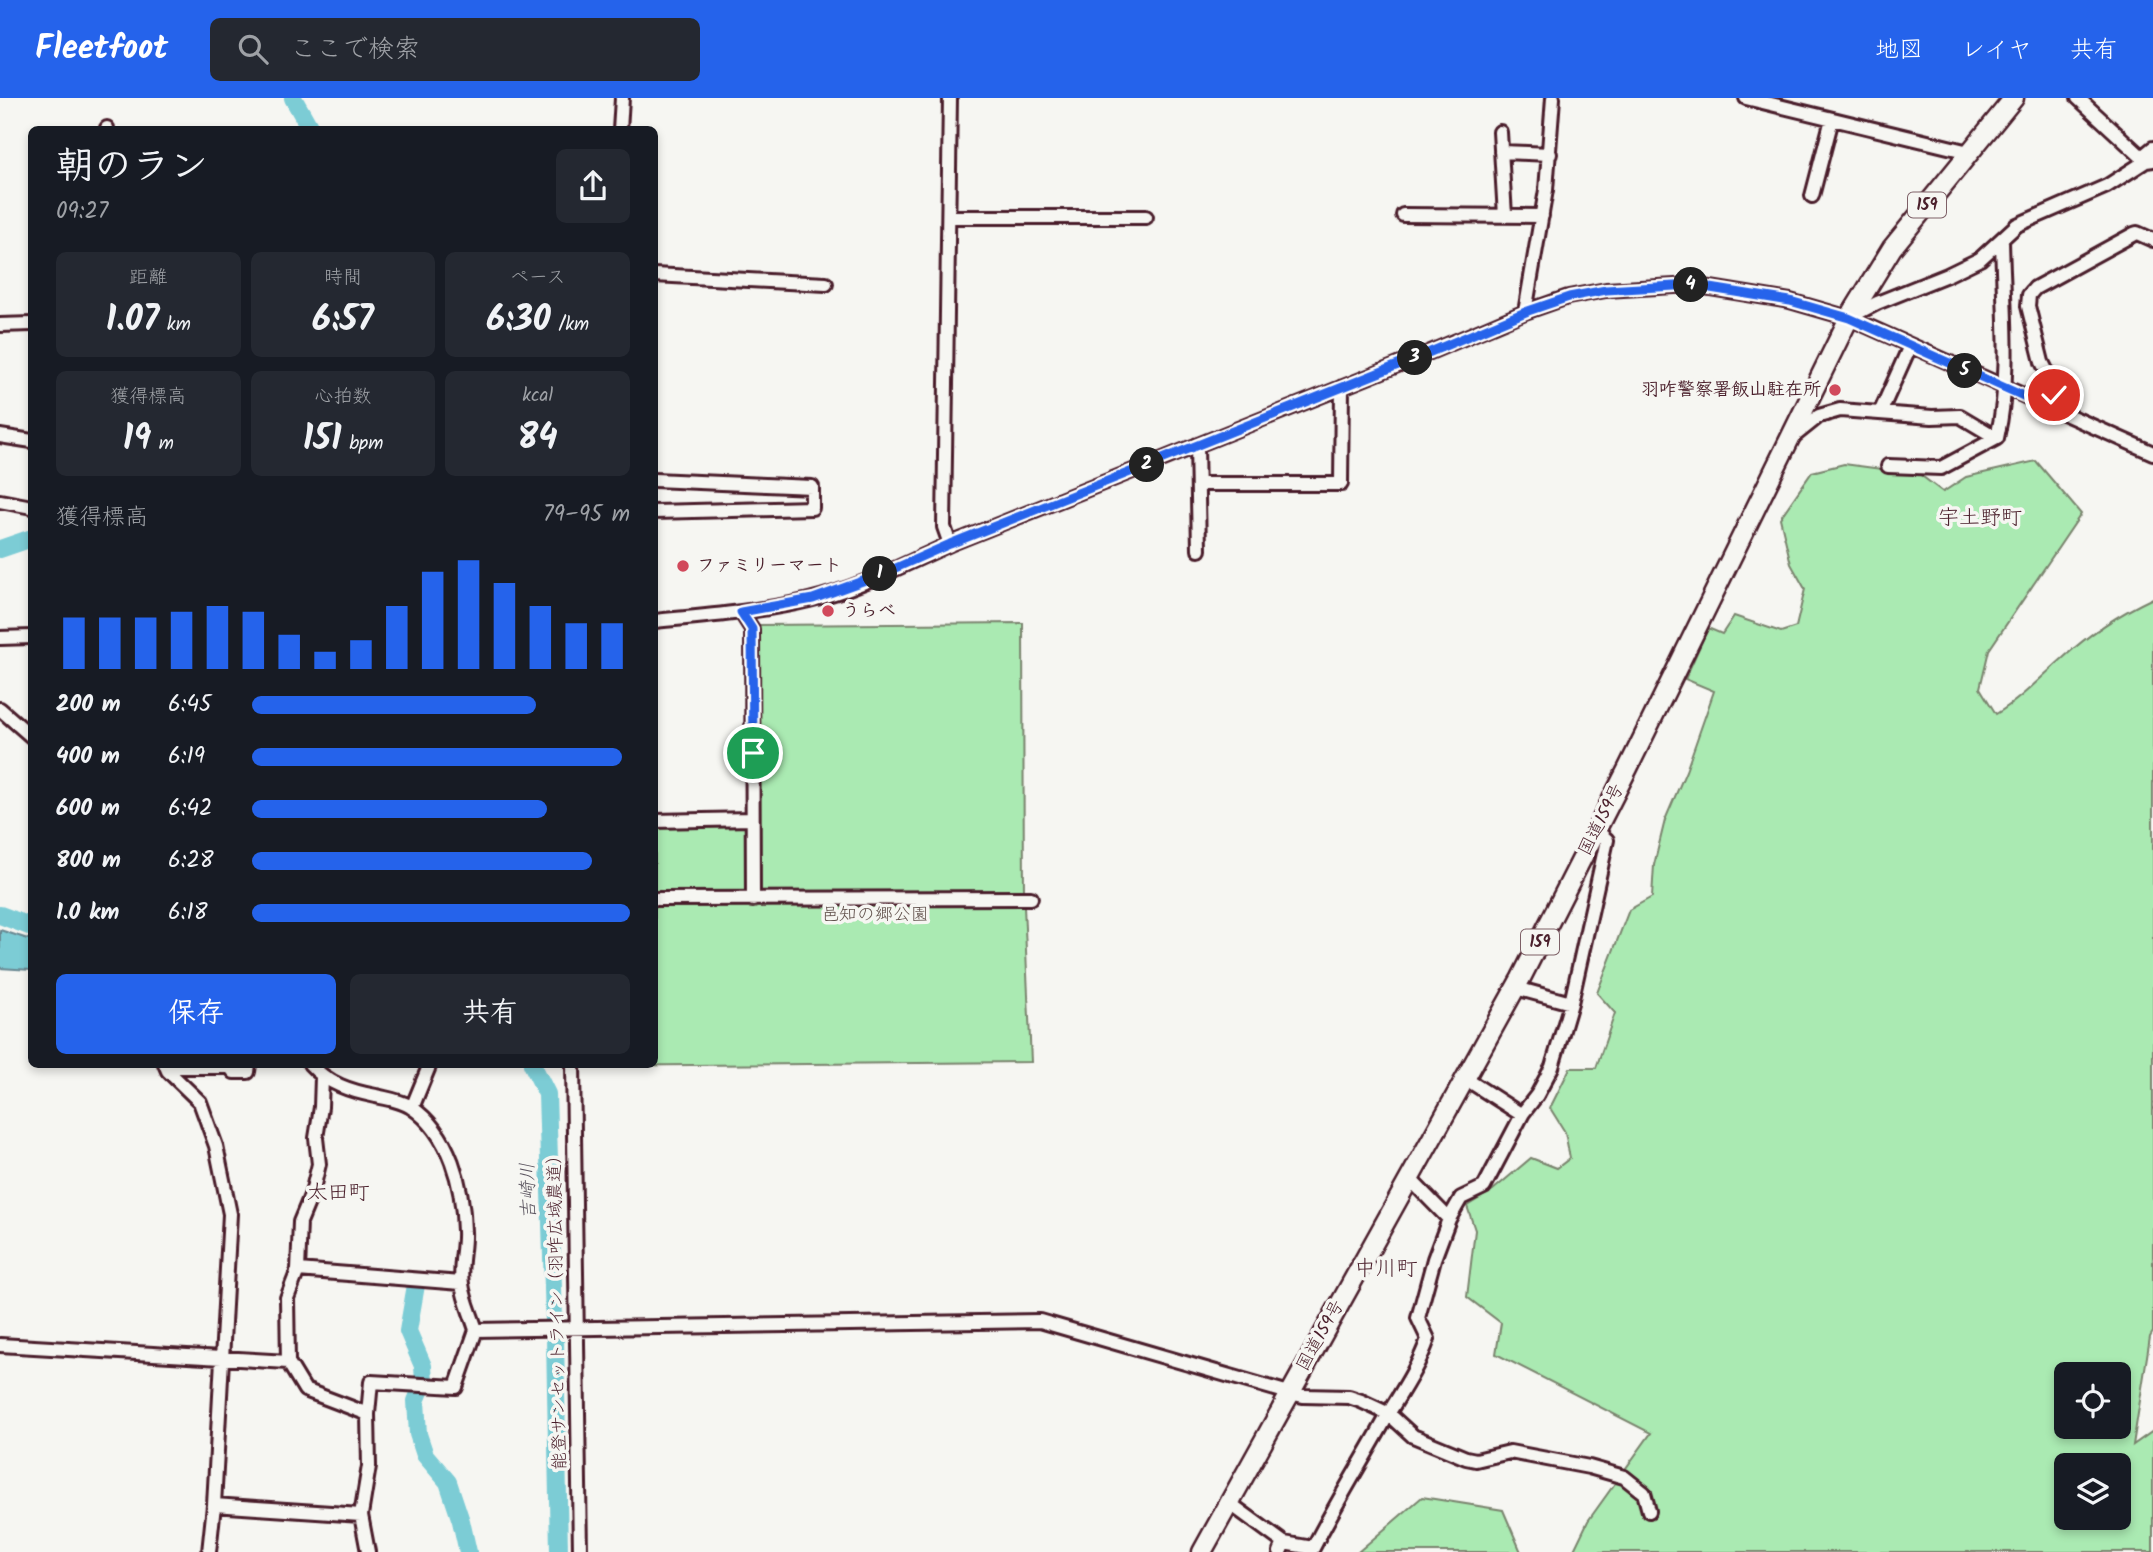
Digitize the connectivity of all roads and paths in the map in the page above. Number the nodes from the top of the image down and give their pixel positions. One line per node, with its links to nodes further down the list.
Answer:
1 (622, 98): 8 (street)
2 (950, 98): 19 (street)
3 (1553, 98): 13 (street)
4 (1746, 98): 7 (street)
5 (2014, 98): 12 (highway, 国道159号 / 159)
6 (2080, 98): 14 (street)
7 (1832, 119): 12 (street); 15 (street)
8 (620, 126)
9 (1500, 132): 11 (street)
10 (2153, 148): 14 (street)
11 (1501, 152): 13 (street); 17 (street)
12 (1969, 152): 26 (highway, 国道159号 / 159)
13 (1550, 154): 18 (street)
14 (2147, 159): 21 (street)
15 (1812, 196)
16 (1403, 215): 17 (street)
17 (1504, 216): 18 (street)
18 (1542, 216): 25 (street)
19 (949, 217): 20 (street); 46 (street)
20 (1146, 217)
21 (2002, 239): 26 (street); 31 (street)
22 (2153, 240): 32 (street)
23 (658, 275): 24 (street)
24 (826, 284)
25 (1525, 312): 26 (street); 30 (street)
26 (1849, 318): 29 (street); 36 (highway, 国道159号 / 159)
27 (28, 324): 28 (street)
28 (0, 326)
29 (1910, 346): 31 (street); 33 (street)
30 (1342, 387): 38 (street); 42 (street)
31 (2004, 388): 32 (street); 35 (street)
32 (2050, 408): 39 (street)
33 (1880, 413): 35 (street); 36 (street)
34 (0, 436): 37 (street)
35 (1997, 438): 40 (street)
36 (1788, 440): 56 (highway, 国道159号 / 159)
37 (28, 441)
38 (1197, 445): 42 (street); 46 (street)
39 (2153, 453)
40 (1888, 466)
41 (658, 480): 45 (street)
42 (1198, 484): 47 (street)
43 (0, 501): 44 (street)
44 (28, 507)
45 (658, 512)
46 (950, 544): 48 (street)
47 (1199, 550)
48 (741, 612): 49 (street); 54 (street)
49 (658, 621)
50 (28, 637): 51 (street)
51 (0, 638)
52 (0, 709): 53 (street)
53 (28, 734)
54 (752, 819): 55 (street); 59 (street)
55 (658, 821)
56 (1597, 831): 60 (highway, 国道159号 / 159); 61 (street)
57 (1031, 898): 59 (street)
58 (658, 899): 59 (street)
59 (753, 900)
60 (1516, 988): 61 (street); 69 (highway, 国道159号 / 159)
61 (1571, 1003): 71 (street)
62 (168, 1068): 79 (street)
63 (231, 1068): 64 (street)
64 (248, 1068)
65 (314, 1068): 68 (street)
66 (428, 1068): 70 (street)
67 (573, 1068): 76 (street, 能登サンセットライン（羽咋広域農道）)
68 (322, 1077): 70 (street); 74 (street)
69 (1466, 1079): 71 (street); 72 (highway, 国道159号 / 159)
70 (412, 1108): 75 (street)
71 (1522, 1115): 73 (street)
72 (1409, 1178): 73 (street); 81 (highway, 国道159号 / 159)
73 (1449, 1219): 83 (street)
74 (298, 1270): 75 (street); 80 (street)
75 (461, 1283): 77 (street)
76 (577, 1329): 77 (street); 81 (street); 91 (street, 能登サンセットライン（羽咋広域農道）)
77 (476, 1331): 82 (street)
78 (0, 1345): 79 (street)
79 (222, 1358): 80 (street); 85 (street)
80 (288, 1362): 82 (street)
81 (1289, 1393): 83 (street); 84 (highway, 国道159号 / 159)
82 (368, 1413): 87 (street)
83 (1389, 1414): 86 (street); 88 (street)
84 (1228, 1502): 88 (street); 92 (highway, 国道159号 / 159)
85 (214, 1506): 87 (street); 89 (street)
86 (1649, 1511)
87 (361, 1515): 90 (street)
88 (1282, 1548)
89 (209, 1552)
90 (368, 1552)
91 (580, 1552)
92 (1202, 1552)

